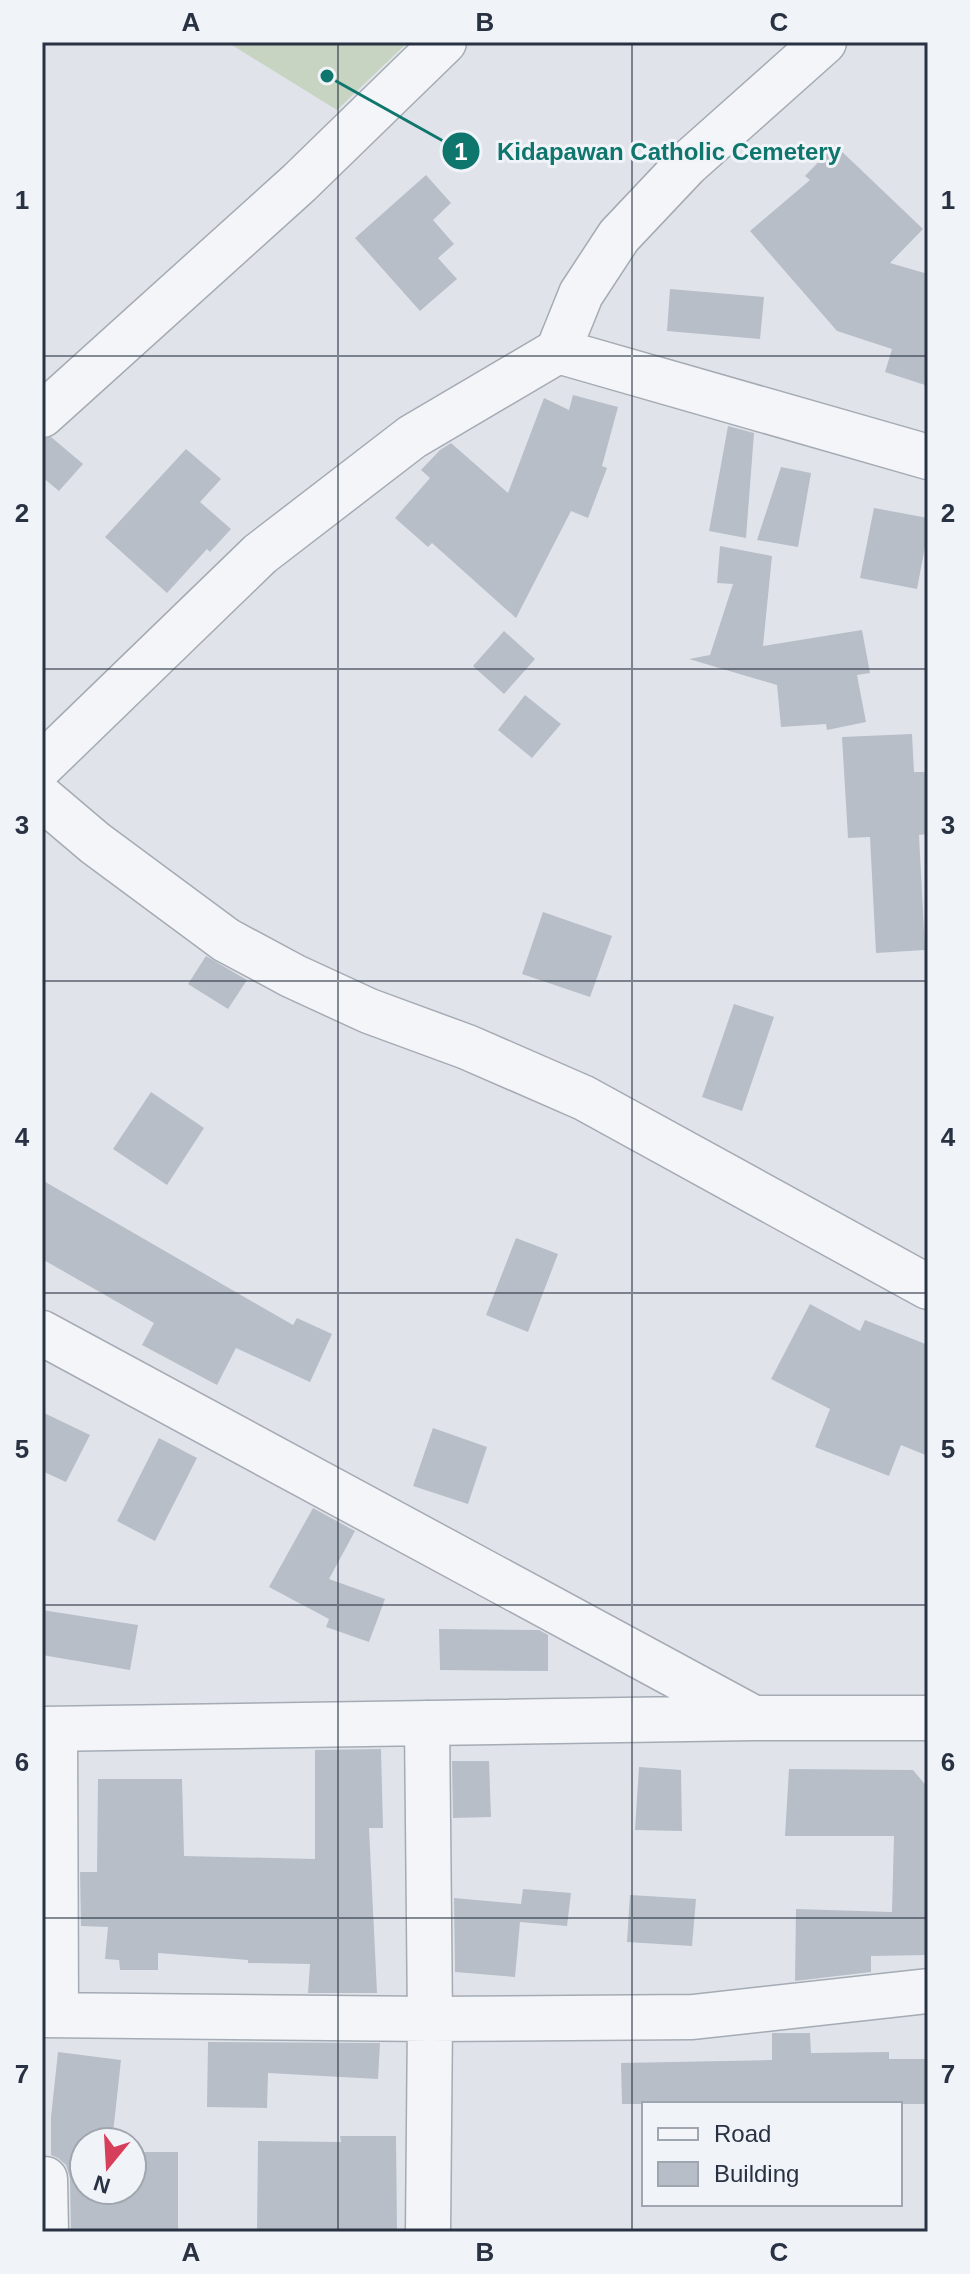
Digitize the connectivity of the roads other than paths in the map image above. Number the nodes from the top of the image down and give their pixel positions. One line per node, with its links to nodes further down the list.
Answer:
1 (444, 42): 4 (street)
2 (824, 42): 3 (street)
3 (558, 351): 5 (street); 6 (street)
4 (42, 415)
5 (928, 457)
6 (42, 765)
7 (42, 798): 8 (street)
8 (928, 1287)
9 (42, 1333): 10 (street)
10 (754, 1718): 11 (street); 12 (street)
11 (928, 1718)
12 (427, 1723): 13 (street); 16 (street)
13 (48, 1729): 15 (street)
14 (928, 1991): 16 (street)
15 (49, 2015): 16 (street)
16 (430, 2019): 19 (street)
17 (45, 2179): 18 (street)
18 (46, 2232)
19 (428, 2232)

